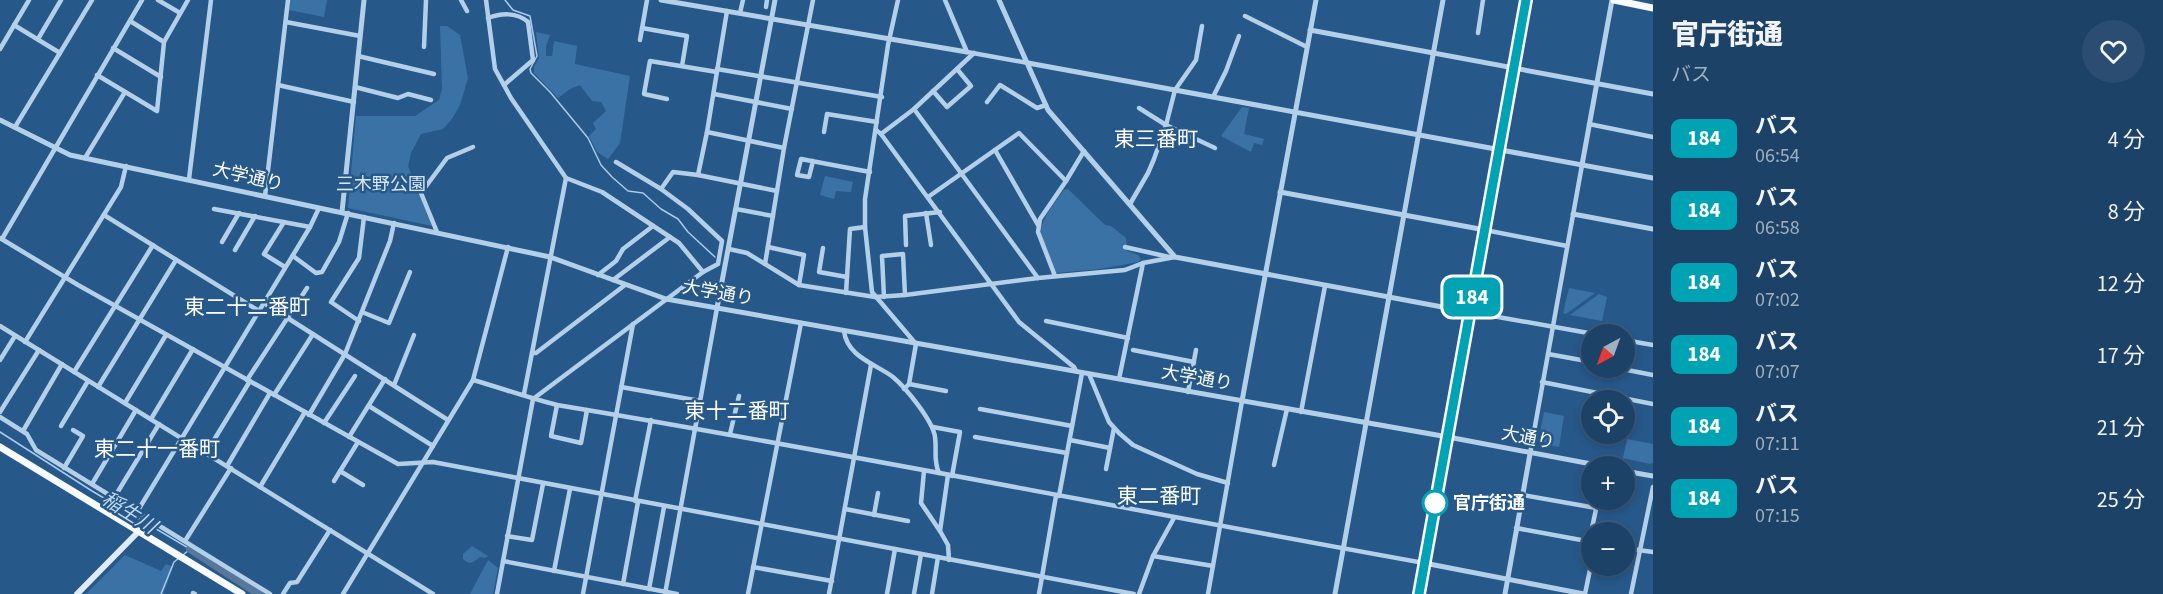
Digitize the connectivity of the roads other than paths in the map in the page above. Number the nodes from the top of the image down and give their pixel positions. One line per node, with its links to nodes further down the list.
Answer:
1 (30, 0): 39 (street)
2 (61, 0): 47 (street)
3 (92, 0): 57 (street)
4 (142, 0): 37 (street)
5 (158, 0): 32 (street)
6 (188, 0): 32 (street)
7 (211, 0): 120 (street)
8 (288, 0): 38 (street)
9 (364, 0): 45 (street)
10 (426, 0): 51 (street)
11 (461, 0): 30 (street)
12 (486, 0): 35 (street)
13 (647, 0): 42 (street)
14 (661, 0): 31 (street)
15 (743, 0): 33 (street)
16 (767, 0): 28 (street)
17 (775, 0): 36 (street)
18 (813, 0): 40 (street)
19 (898, 0): 49 (street)
20 (945, 0): 55 (street)
21 (999, 0): 60 (street)
22 (1316, 0): 43 (street)
23 (1443, 0): 56 (street)
24 (1483, 0): 44 (street)
25 (1526, 0): 62 (highway)
26 (1613, 0): 27 (main road); 69 (street)
27 (1636, 2): 29 (main road)
28 (766, 7)
29 (1653, 8)
30 (466, 11)
31 (727, 11): 33 (street); 64 (street)
32 (180, 13): 50 (street)
33 (740, 13): 36 (street)
34 (1245, 16): 52 (street)
35 (488, 18): 72 (street); 72 (street)
36 (771, 19): 40 (street); 67 (street)
37 (130, 21): 50 (street); 53 (street)
38 (286, 22): 45 (street); 71 (street)
39 (14, 25): 47 (street); 54 (street)
40 (808, 25): 49 (street); 70 (street)
41 (1202, 26): 74 (street)
42 (642, 28): 48 (street); 61 (street)
43 (1310, 30): 52 (street); 56 (street)
44 (1478, 33)
45 (360, 36): 59 (street)
46 (1239, 36): 80 (street)
47 (38, 39): 57 (street)
48 (640, 40)
49 (891, 40): 55 (street); 79 (street)
50 (164, 42): 68 (street)
51 (424, 47)
52 (1307, 47): 90 (street)
53 (113, 48): 66 (street); 68 (street)
54 (0, 49)
55 (967, 52): 58 (street)
56 (1433, 52): 62 (street); 100 (street)
57 (60, 53): 95 (street)
58 (974, 53): 60 (street); 63 (street)
59 (358, 56): 65 (street); 73 (street)
60 (1028, 63): 74 (street); 86 (street)
61 (682, 66): 64 (street); 81 (street)
62 (1514, 67): 69 (street); 108 (highway)
63 (957, 69): 75 (street); 75 (street)
64 (717, 70): 67 (street); 77 (street)
65 (434, 74)
66 (97, 75): 76 (street); 104 (street)
67 (760, 76): 70 (street); 84 (street)
68 (161, 77): 76 (street)
69 (1596, 82): 78 (street); 93 (street)
70 (797, 83): 79 (street); 88 (street)
71 (278, 85): 83 (street); 126 (street)
72 (504, 85): 118 (street)
73 (355, 87): 82 (street); 83 (street)
74 (1175, 90): 80 (street); 94 (street)
75 (933, 91): 89 (street)
76 (125, 92): 110 (street)
77 (714, 94): 84 (street); 97 (street)
78 (1653, 94)
79 (882, 97): 92 (street)
80 (1214, 97): 90 (street)
81 (668, 99)
82 (431, 100)
83 (354, 102): 134 (street)
84 (756, 102): 88 (street); 102 (street)
85 (987, 102): 86 (street)
86 (1046, 105): 109 (street)
87 (1139, 108): 94 (street)
88 (792, 109): 105 (street)
89 (914, 109): 99 (street); 116 (street)
90 (1295, 112): 100 (street); 125 (street)
91 (0, 120): 95 (street, 大学通り)
92 (877, 122): 96 (street); 98 (street)
93 (1589, 124): 101 (street); 113 (street)
94 (1166, 125): 106 (street); 128 (street)
95 (15, 127): 104 (street, 大学通り)
96 (876, 130): 99 (street); 115 (street)
97 (707, 132): 102 (street); 117 (street)
98 (824, 132)
99 (881, 134): 127 (street)
100 (1418, 134): 108 (street); 140 (street)
101 (1653, 137)
102 (748, 141): 105 (street); 122 (street)
103 (473, 147): 150 (street)
104 (54, 148): 110 (street, 大学通り); 152 (street)
105 (784, 148): 124 (street)
106 (1215, 148)
107 (994, 150): 116 (street); 121 (street); 144 (street)
108 (1499, 150): 113 (street); 149 (highway)
109 (1084, 151): 121 (street); 128 (street)
110 (85, 158): 114 (street, 大学通り)
111 (616, 162): 123 (street)
112 (813, 162): 112 (street); 115 (street)
113 (1582, 165): 119 (street); 136 (street)
114 (126, 166): 120 (street, 大学通り); 137 (street)
115 (870, 172): 147 (street)
116 (961, 173): 127 (street); 178 (street)
117 (699, 175): 122 (street); 123 (street)
118 (566, 178): 145 (street); 165 (street)
119 (1653, 178)
120 (189, 179): 126 (street, 大学通り)
121 (1066, 181): 144 (street)
122 (740, 183): 124 (street); 131 (street)
123 (661, 189): 172 (street)
124 (777, 190): 139 (street)
125 (1280, 192): 140 (street); 174 (street)
126 (265, 196): 129 (street, 大学通り)
127 (928, 197): 132 (street)
128 (1130, 204): 166 (street)
129 (319, 208): 134 (street, 大学通り); 146 (street)
130 (214, 209): 133 (street)
131 (736, 209): 139 (street); 162 (street)
132 (940, 212): 135 (street); 180 (street)
133 (239, 213): 138 (street); 153 (street)
134 (345, 213): 141 (street, 大学通り); 164 (street)
135 (926, 213): 154 (street); 156 (street)
136 (1573, 214): 148 (street); 157 (street)
137 (104, 215): 155 (street); 177 (street)
138 (255, 216): 142 (street); 163 (street)
139 (773, 216): 158 (street)
140 (1404, 216): 149 (street); 189 (street)
141 (364, 217): 143 (street, 大学通り); 199 (street)
142 (284, 222): 146 (street); 170 (street)
143 (394, 223): 150 (street, 大学通り); 195 (street)
144 (1038, 225): 175 (street)
145 (653, 226): 151 (street); 173 (street)
146 (310, 227): 164 (street)
147 (865, 227): 176 (street); 187 (street)
148 (1653, 229)
149 (1485, 230): 157 (street); 196 (highway)
150 (437, 232): 159 (street, 大学通り)
151 (670, 237): 172 (street); 179 (street)
152 (1, 238): 177 (street)
153 (222, 242)
154 (931, 244)
155 (153, 245): 167 (street); 192 (street)
156 (906, 245)
157 (1567, 246): 204 (street)
158 (768, 247): 169 (street); 182 (street)
159 (508, 248): 165 (street, 大学通り); 236 (street)
160 (823, 248): 176 (street)
161 (1125, 248): 166 (street)
162 (729, 249): 169 (street); 193 (street)
163 (236, 250)
164 (293, 256): 170 (street)
165 (550, 257): 173 (street, 大学通り); 220 (street)
166 (1173, 258): 168 (street); 174 (street)
167 (176, 260): 194 (street); 198 (street)
168 (1143, 263): 175 (street); 211 (street)
169 (765, 264): 182 (street)
170 (285, 267): 191 (street)
171 (410, 272): 195 (street)
172 (703, 272): 190 (street)
173 (598, 275): 179 (street, 大学通り)
174 (1265, 275): 183 (street); 252 (street)
175 (1055, 276): 178 (street)
176 (847, 277): 185 (street)
177 (65, 278): 192 (street); 212 (street)
178 (1038, 278): 180 (street)
179 (613, 280): 181 (street, 大学通り)
180 (991, 284): 186 (street); 231 (street)
181 (625, 285): 190 (street, 大学通り); 220 (street)
182 (799, 285): 185 (street)
183 (1325, 286): 189 (street); 262 (street)
184 (307, 288): 197 (street)
185 (846, 292): 187 (street)
186 (905, 295): 188 (street); 188 (street)
187 (875, 297): 188 (street); 214 (street)
188 (884, 297)
189 (1389, 297): 196 (street); 270 (street)
190 (666, 299): 193 (street, 大学通り); 202 (street)
191 (264, 303): 194 (street); 197 (street)
192 (115, 306): 198 (street); 229 (street)
193 (717, 308): 201 (street, 大学通り); 251 (street)
194 (259, 311): 228 (street)
195 (362, 312): 199 (street)
196 (1469, 312): 204 (street); 282 (highway)
197 (287, 317): 207 (street); 238 (street)
198 (140, 320): 208 (street); 242 (street)
199 (359, 321): 221 (street)
200 (1046, 321): 211 (street)
201 (801, 323): 205 (street, 大学通り); 286 (street)
202 (633, 324): 243 (street); 250 (street)
203 (0, 326): 210 (street)
204 (1552, 327): 206 (street); 222 (street)
205 (844, 331): 214 (street, 大学通り); 227 (street)
206 (1581, 332)
207 (313, 334): 221 (street); 247 (street)
208 (166, 335): 217 (street); 253 (street)
209 (414, 335): 241 (street)
210 (15, 336): 212 (street); 223 (street)
211 (1128, 338): 235 (street)
212 (26, 342): 216 (street)
213 (1635, 342): 215 (street)
214 (915, 344): 231 (street, 大学通り); 240 (street)
215 (1653, 345)
216 (39, 350): 226 (street); 261 (street)
217 (193, 350): 228 (street); 266 (street)
218 (1133, 350): 225 (street)
219 (1196, 350): 225 (street)
220 (532, 352): 248 (street)
221 (345, 354): 234 (street); 263 (street)
222 (1548, 354): 224 (street); 239 (street)
223 (0, 360)
224 (1581, 360)
225 (1194, 362): 246 (street)
226 (62, 364): 229 (street); 278 (street)
227 (871, 365): 244 (street); 293 (street)
228 (225, 367): 238 (street); 283 (street)
229 (74, 372): 237 (street)
230 (1635, 372): 232 (street)
231 (1082, 373): 235 (street, 大学通り); 273 (street); 276 (street)
232 (1653, 375)
233 (355, 376): 269 (street)
234 (385, 379): 241 (street); 256 (street)
235 (1119, 379): 246 (street, 大学通り)
236 (473, 380): 248 (street); 267 (street)
237 (88, 381): 242 (street); 272 (street)
238 (249, 381): 247 (street); 290 (street)
239 (1542, 382): 254 (street); 292 (street)
240 (909, 384): 244 (street); 245 (street)
241 (394, 385): 267 (street)
242 (98, 387): 253 (street)
243 (621, 387): 251 (street); 264 (street)
244 (904, 389): 274 (street)
245 (946, 391)
246 (1188, 392): 252 (street, 大学通り)
247 (272, 394): 263 (street); 297 (street)
248 (524, 394): 250 (street)
249 (739, 396): 279 (street)
250 (533, 399): 255 (street); 306 (street)
251 (700, 401): 275 (street)
252 (1242, 401): 258 (street, 大学通り); 308 (street)
253 (125, 403): 259 (street)
254 (1653, 404)
255 (557, 405): 260 (street); 260 (street)
256 (369, 406): 280 (street); 287 (street)
257 (981, 409): 273 (street)
258 (1287, 409): 262 (street, 大学通り); 296 (street)
259 (136, 410): 266 (street); 309 (street)
260 (587, 410): 264 (street)
261 (0, 412)
262 (1301, 412): 270 (street, 大学通り)
263 (307, 413): 269 (street); 312 (street)
264 (616, 414): 268 (street); 316 (street)
265 (0, 417): 278 (street)
266 (151, 419): 271 (street)
267 (448, 420): 287 (street)
268 (651, 420): 275 (street); 320 (street)
269 (324, 423): 280 (street)
270 (1366, 423): 282 (street, 大学通り); 340 (street)
271 (159, 424): 283 (street); 319 (street)
272 (61, 426)
273 (1072, 426): 284 (street)
274 (933, 427): 302 (street); 304 (street)
275 (695, 428): 279 (street); 323 (street)
276 (1114, 428): 289 (street); 308 (street)
277 (73, 430): 298 (street)
278 (23, 431): 298 (street)
279 (730, 434): 286 (street)
280 (349, 436): 285 (street)
281 (975, 437): 291 (street)
282 (1448, 437): 292 (street, 大通り); 350 (highway)
283 (181, 438): 290 (street); 325 (street)
284 (1070, 440): 289 (street); 291 (street)
285 (358, 442): 294 (street); 300 (street)
286 (777, 442): 293 (street); 329 (street)
287 (433, 446): 294 (street)
288 (0, 447): 334 (main road)
289 (1110, 448): 299 (street)
290 (206, 453): 297 (street)
291 (1067, 453): 318 (street)
292 (1530, 454): 295 (street, 大通り); 317 (street)
293 (854, 457): 301 (street); 324 (street)
294 (424, 462): 306 (street); 344 (street)
295 (1581, 462)
296 (1274, 465)
297 (229, 467): 312 (street); 338 (street)
298 (64, 468): 309 (street)
299 (1106, 469)
300 (340, 471): 307 (street); 311 (street)
301 (924, 471): 302 (street); 333 (street)
302 (939, 473): 304 (street)
303 (1635, 473): 305 (street)
304 (950, 476): 318 (street); 333 (street)
305 (1653, 476)
306 (517, 479): 310 (street); 335 (street)
307 (334, 481)
308 (1228, 483): 330 (street)
309 (92, 484): 319 (street)
310 (543, 484): 314 (street); 335 (street)
311 (363, 485)
312 (260, 487): 332 (street)
313 (1653, 487): 342 (street)
314 (570, 489): 316 (street); 353 (street)
315 (878, 493): 326 (street)
316 (601, 495): 320 (street); 356 (street)
317 (1523, 495): 321 (street); 331 (street)
318 (1058, 496): 327 (street); 354 (street)
319 (114, 498): 325 (street)
320 (636, 501): 322 (street); 359 (street)
321 (1581, 505)
322 (664, 507): 323 (street); 361 (street)
323 (680, 509): 329 (street); 362 (street)
324 (844, 509): 326 (street); 336 (street)
325 (137, 512): 338 (street)
326 (874, 515): 328 (street)
327 (1174, 518): 330 (street); 346 (street)
328 (908, 521)
329 (760, 524): 336 (street); 352 (street)
330 (1221, 526): 340 (street); 351 (street)
331 (1516, 528): 337 (street); 357 (street)
332 (330, 530): 344 (street); 366 (street)
333 (940, 531): 348 (street)
334 (138, 532): 363 (main road); 364 (main road)
335 (507, 536): 349 (street)
336 (840, 539): 339 (street); 358 (street)
337 (1581, 540)
338 (185, 541): 365 (street)
339 (895, 549): 345 (street); 374 (street)
340 (1344, 549): 350 (street); 381 (street)
341 (1635, 550): 342 (street)
342 (1640, 551): 343 (street); 386 (street)
343 (1653, 552)
344 (367, 554): 367 (street); 368 (street)
345 (921, 554): 347 (street); 375 (street)
346 (1153, 556): 351 (street); 379 (street)
347 (938, 557): 348 (street); 376 (street)
348 (949, 560): 354 (street)
349 (503, 561): 353 (street); 369 (street)
350 (1424, 563): 357 (street); 382 (highway)
351 (1213, 566): 380 (street)
352 (753, 567): 358 (street); 372 (street)
353 (554, 571): 356 (street)
354 (1042, 576): 377 (street); 378 (street)
355 (1588, 576): 385 (street)
356 (586, 577): 359 (street); 370 (street)
357 (1508, 579): 360 (street); 383 (street)
358 (832, 581): 373 (street)
359 (623, 584): 361 (street)
360 (1544, 586): 384 (street); 385 (street)
361 (649, 589): 362 (street)
362 (665, 593): 371 (street)
363 (77, 594)
364 (242, 594)
365 (270, 594)
366 (283, 594)
367 (343, 594)
368 (433, 594)
369 (497, 594)
370 (583, 594)
371 (677, 594)
372 (748, 594)
373 (829, 594)
374 (887, 594)
375 (914, 594)
376 (932, 594)
377 (1038, 594)
378 (1134, 594)
379 (1139, 594)
380 (1208, 594)
381 (1335, 594)
382 (1419, 594)
383 (1505, 594)
384 (1543, 594)
385 (1584, 594)
386 (1631, 594)

